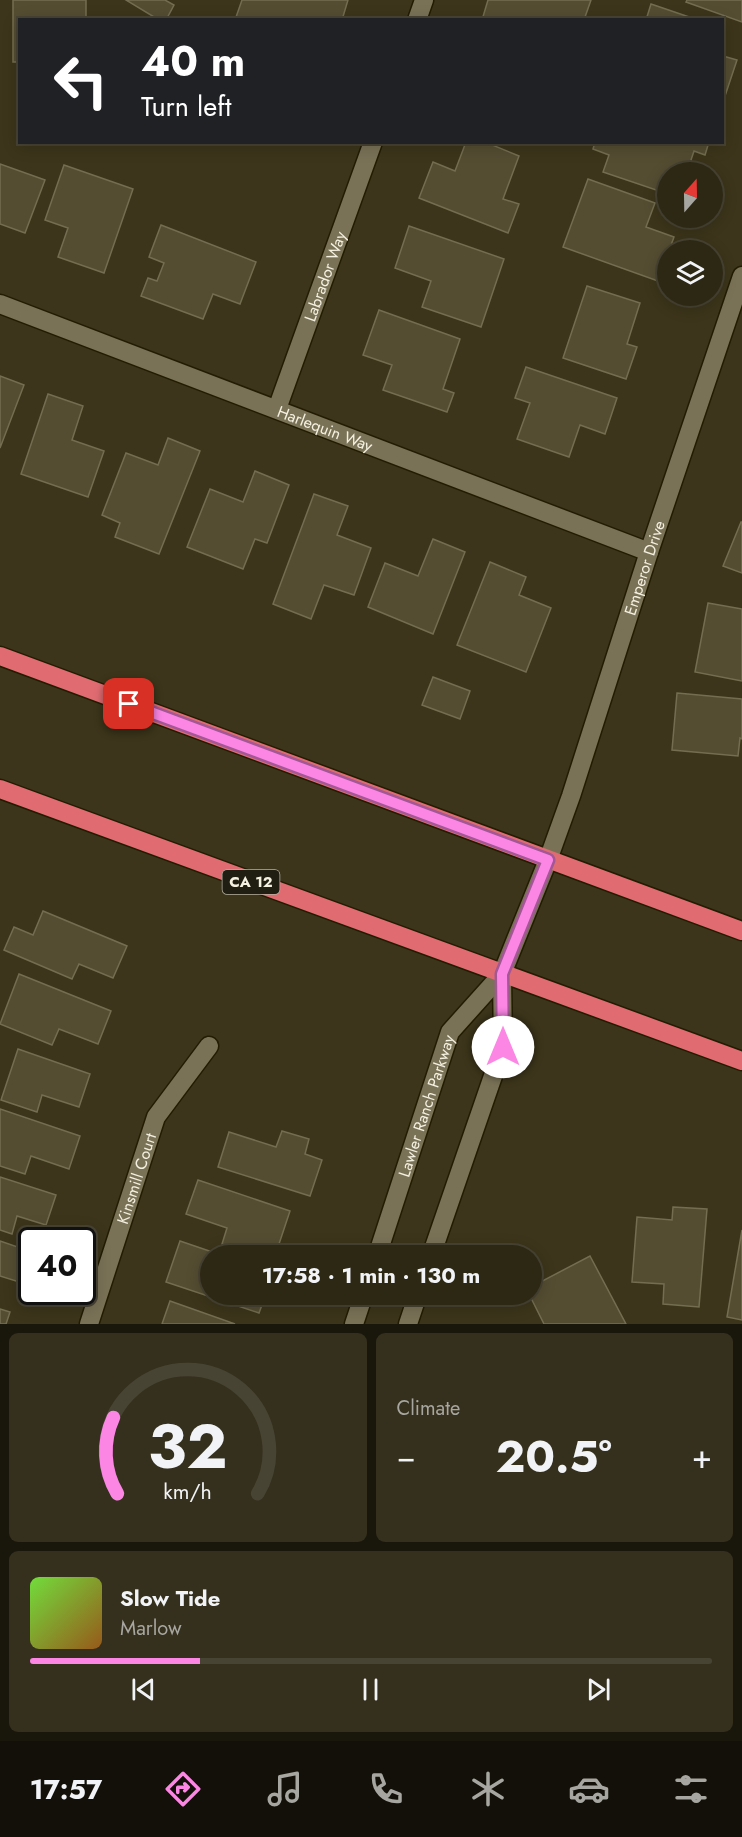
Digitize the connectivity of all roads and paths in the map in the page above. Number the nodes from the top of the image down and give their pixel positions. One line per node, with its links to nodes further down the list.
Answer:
1 (424, 0): 2 (street)
2 (418, 18)
3 (372, 144): 6 (street, Labrador Way)
4 (742, 276): 7 (street, Emperor Drive)
5 (0, 304): 6 (street, Harlequin Way)
6 (277, 410): 7 (street, Harlequin Way)
7 (649, 552): 10 (street, Emperor Drive)
8 (0, 656): 10 (highway)
9 (0, 789): 12 (highway, CA 12)
10 (548, 860): 11 (highway); 12 (street, Lawler Ranch Parkway)
11 (742, 931)
12 (502, 974): 14 (highway, CA 12); 15 (street, Lawler Ranch Parkway); 16 (street, Lawler Ranch Parkway)
13 (209, 1046): 19 (street, Kinsmill Court)
14 (742, 1061)
15 (381, 1245)
16 (435, 1245)
17 (360, 1305): 20 (street)
18 (414, 1305): 21 (street)
19 (90, 1324)
20 (354, 1324)
21 (408, 1324)

